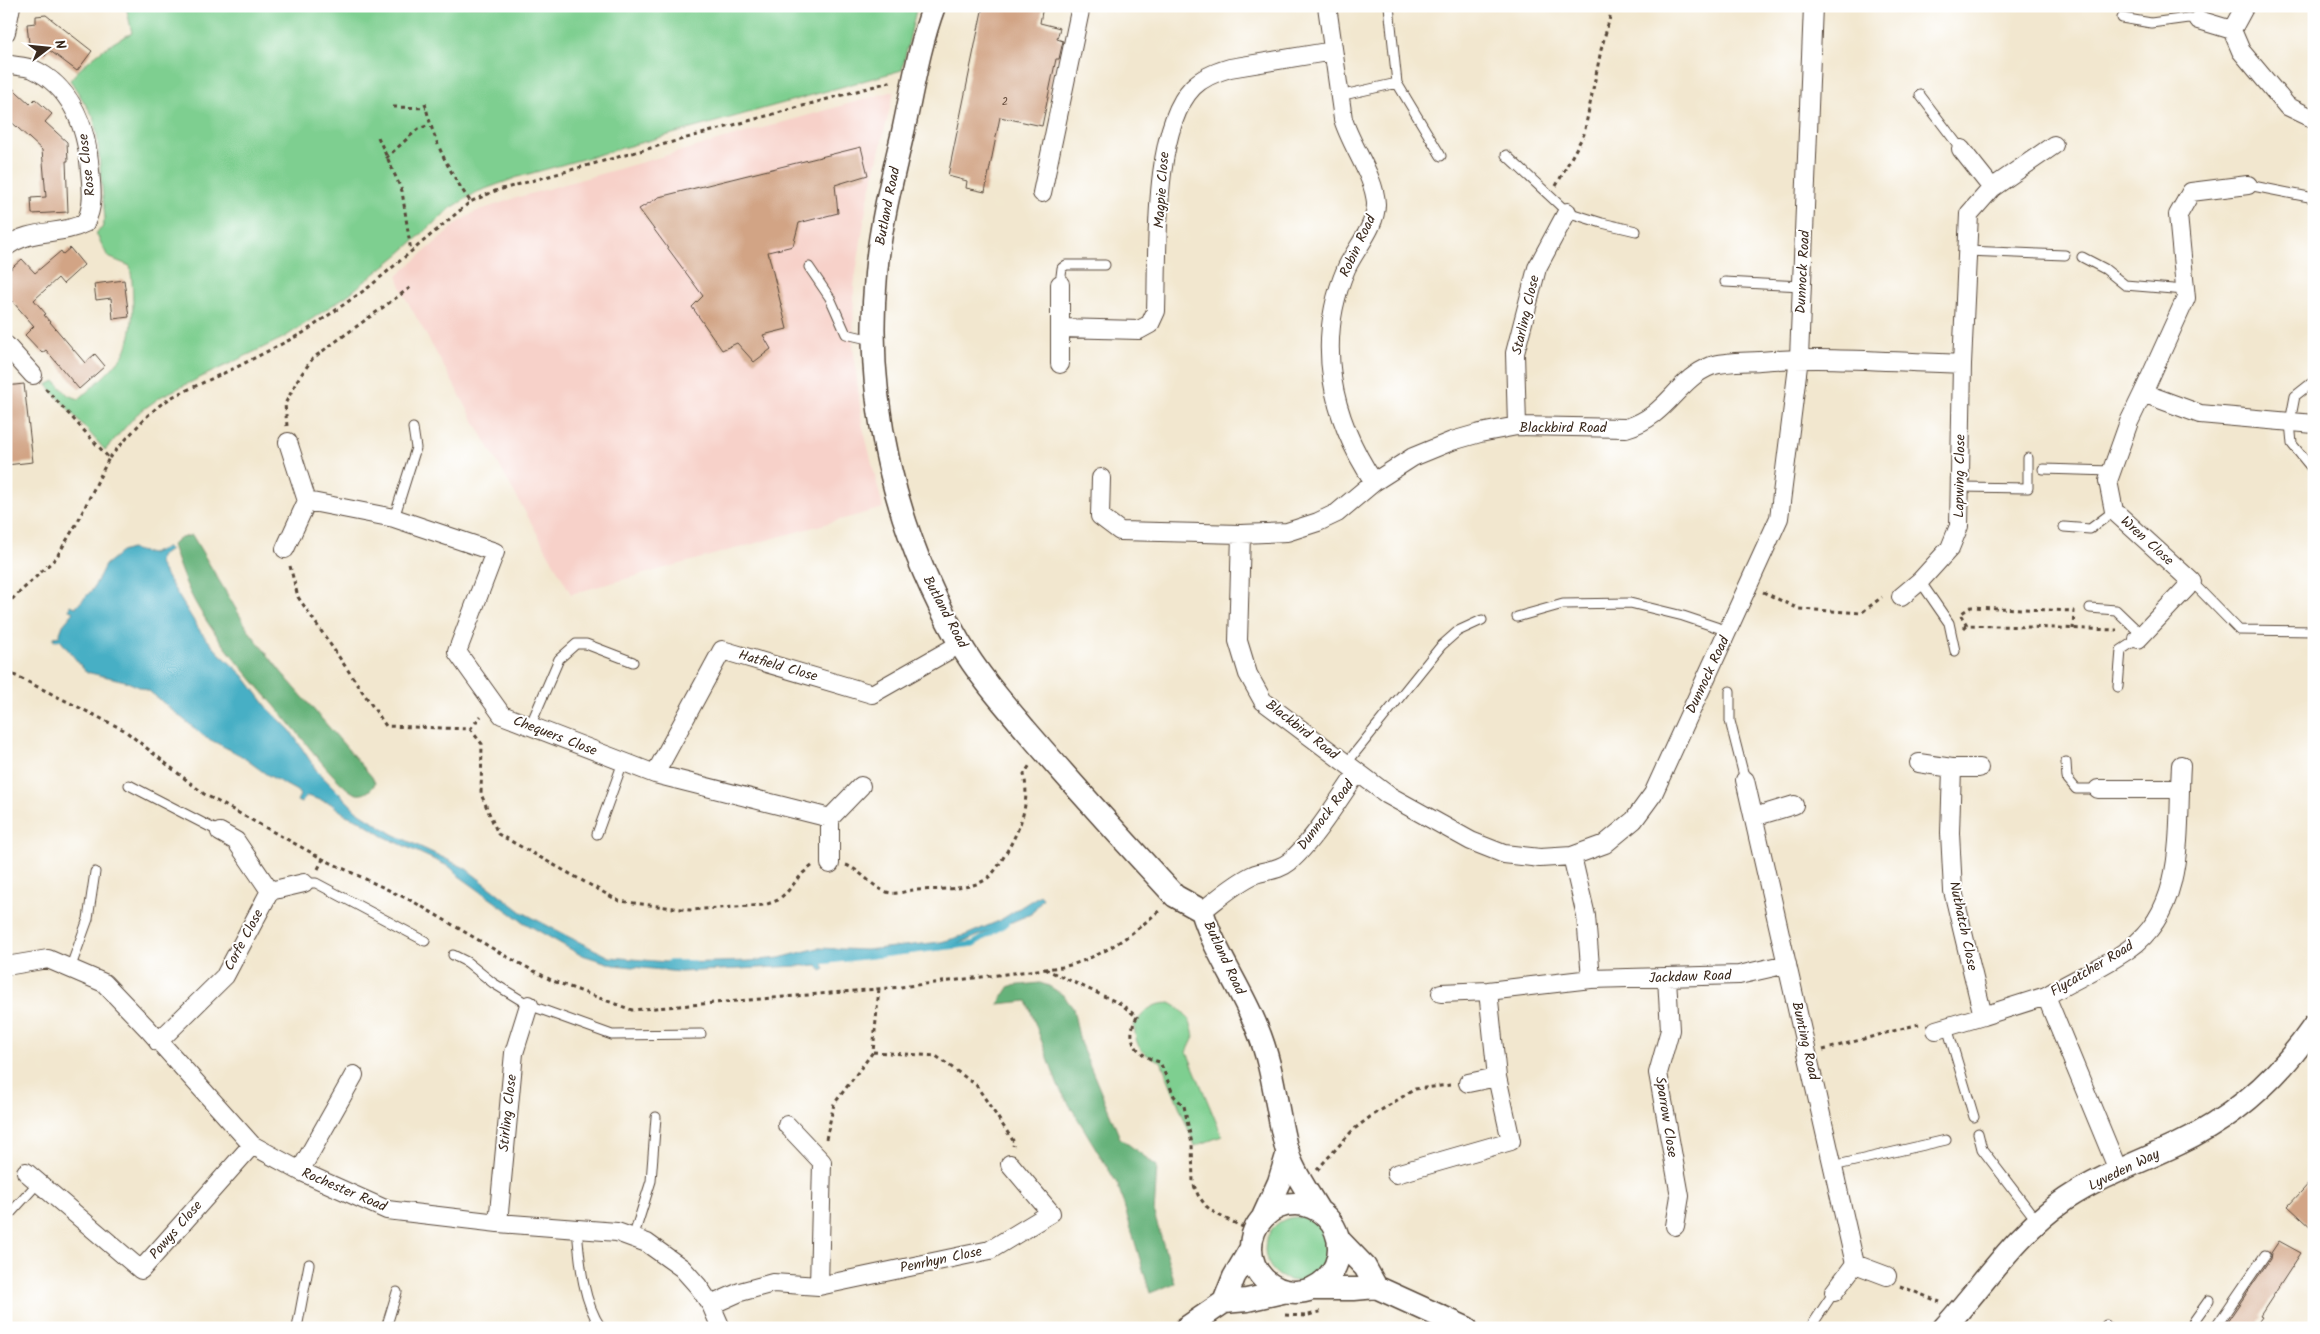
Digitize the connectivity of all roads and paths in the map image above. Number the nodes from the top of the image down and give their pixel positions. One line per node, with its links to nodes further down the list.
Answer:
1 (11, 6): 12 (street)
2 (934, 6): 15 (street, Butland Road)
3 (1081, 6): 32 (street)
4 (1327, 6): 13 (street, Robin Road)
5 (1389, 6): 16 (lane)
6 (1613, 6): 33 (path)
7 (1813, 6): 47 (street, Dunnock Road)
8 (2245, 6): 11 (street)
9 (2122, 18): 10 (lane)
10 (2199, 20): 11 (street)
11 (2232, 30): 22 (street)
12 (6, 32)
13 (1333, 51): 18 (street, Robin Road); 50 (street, Magpie Close)
14 (6, 64): 38 (street, Rose Close)
15 (915, 80): 35 (path); 51 (street, Butland Road)
16 (1397, 83): 18 (lane); 28 (lane)
17 (1920, 95): 26 (lane)
18 (1339, 96): 70 (street, Robin Road)
19 (425, 103): 21 (path)
20 (393, 107): 21 (path)
21 (426, 108): 23 (path)
22 (2314, 119)
23 (430, 125): 29 (path); 35 (path)
24 (378, 137): 29 (path)
25 (2054, 145): 31 (street, Lapwing Close)
26 (1961, 149): 31 (street)
27 (1506, 155): 33 (lane)
28 (1441, 156)
29 (386, 158): 40 (path)
30 (2248, 185): 34 (lane); 49 (street, Wren Close)
31 (1992, 188): 39 (street, Lapwing Close)
32 (1042, 193)
33 (1550, 198): 36 (lane)
34 (2314, 198)
35 (470, 202): 40 (path)
36 (1567, 212): 37 (lane); 61 (street, Starling Close)
37 (1636, 231)
38 (6, 247)
39 (1967, 251): 41 (lane); 55 (street, Lapwing Close)
40 (411, 252): 64 (path)
41 (2065, 255)
42 (2082, 257): 49 (lane)
43 (1105, 265): 46 (lane)
44 (809, 267): 51 (lane)
45 (1725, 282): 47 (lane)
46 (1060, 284): 50 (street)
47 (1802, 286): 53 (street, Dunnock Road)
48 (411, 287): 63 (path)
49 (2185, 290): 58 (street, Wren Close)
50 (1060, 328): 54 (street)
51 (873, 340): 92 (street, Butland Road)
52 (7, 348): 56 (street)
53 (1799, 358): 55 (street); 61 (street, Blackbird Road); 80 (street, Dunnock Road)
54 (1060, 364)
55 (1962, 364): 71 (street, Lapwing Close)
56 (33, 375): 64 (path)
57 (2314, 381): 59 (lane)
58 (2143, 392): 59 (street); 67 (street, Wren Close)
59 (2290, 422): 60 (street); 68 (lane)
60 (2314, 424)
61 (1517, 426): 70 (street, Blackbird Road)
62 (412, 428): 74 (lane)
63 (288, 442): 72 (street)
64 (109, 458): 82 (path)
65 (2028, 458): 71 (lane)
66 (2043, 469): 67 (lane)
67 (2112, 471): 73 (street, Wren Close)
68 (2314, 471)
69 (1101, 478): 76 (street, Blackbird Road)
70 (1374, 482): 76 (street, Blackbird Road)
71 (1960, 487): 78 (street, Lapwing Close)
72 (307, 501): 74 (street, Chequers Close); 77 (street)
73 (2114, 512): 75 (lane); 79 (street, Wren Close)
74 (394, 518): 98 (street, Chequers Close)
75 (2064, 527)
76 (1241, 534): 106 (street, Blackbird Road)
77 (284, 549): 100 (path)
78 (1920, 581): 81 (street, Lapwing Close); 90 (lane)
79 (2192, 582): 89 (lane); 91 (street)
80 (1749, 585): 81 (path); 88 (street, Dunnock Road)
81 (1902, 596)
82 (6, 605)
83 (2090, 608): 91 (lane)
84 (1517, 617): 88 (lane)
85 (1482, 620): 106 (lane)
86 (1967, 625): 87 (path); 87 (path); 90 (path)
87 (2073, 629): 91 (path)
88 (1728, 631): 120 (street, Dunnock Road)
89 (2313, 631)
90 (1954, 636): 93 (lane)
91 (2140, 637): 96 (lane)
92 (960, 644): 101 (street, Butland Road); 109 (street, Hatfield Close)
93 (1955, 651)
94 (633, 662): 99 (lane)
95 (6, 671): 135 (path)
96 (2118, 687)
97 (1730, 690): 110 (lane)
98 (493, 702): 99 (street, Chequers Close); 100 (path)
99 (530, 726): 102 (street, Chequers Close)
100 (470, 729): 121 (path)
101 (1042, 748): 121 (path); 125 (street, Butland Road)
102 (623, 762): 109 (street, Chequers Close); 119 (lane)
103 (2066, 762): 114 (lane)
104 (1919, 763): 107 (street)
105 (2181, 765): 113 (street, Flycatcher Road)
106 (1351, 768): 120 (street, Dunnock Road); 126 (street, Dunnock Road)
107 (1952, 768): 108 (street); 140 (street, Nuthatch Close)
108 (1979, 768)
109 (655, 774): 117 (street, Chequers Close)
110 (1745, 780): 116 (street, Bunting Road)
111 (129, 786): 118 (lane)
112 (862, 786): 117 (street)
113 (2180, 788): 114 (street); 138 (street, Flycatcher Road)
114 (2098, 789)
115 (1794, 805): 116 (street)
116 (1754, 817): 130 (street, Bunting Road)
117 (830, 818): 121 (street)
118 (220, 832): 124 (street)
119 (596, 834)
120 (1572, 856): 134 (street)
121 (830, 864)
122 (95, 872): 131 (lane)
123 (304, 883): 124 (street); 127 (lane)
124 (270, 892): 144 (street, Corfe Close)
125 (1175, 896): 126 (street, Butland Road); 132 (path)
126 (1202, 911): 156 (street, Butland Road)
127 (425, 941)
128 (453, 955): 139 (lane)
129 (7, 962): 131 (street, Rochester Road)
130 (1787, 964): 133 (street, Jackdaw Road); 146 (street, Bunting Road)
131 (70, 969): 144 (street, Rochester Road)
132 (1045, 969): 135 (path); 170 (path)
133 (1667, 978): 134 (street, Jackdaw Road); 171 (street, Sparrow Close)
134 (1591, 979): 136 (street, Jackdaw Road)
135 (879, 988): 145 (path)
136 (1488, 990): 137 (street, Jackdaw Road); 148 (street)
137 (1441, 993)
138 (2046, 996): 140 (street); 160 (street, Flycatcher Road)
139 (529, 1005): 143 (lane); 169 (street, Stirling Close)
140 (1983, 1016): 142 (street)
141 (2314, 1026): 160 (street, Lyveden Way)
142 (1942, 1028): 146 (path); 151 (lane)
143 (700, 1034)
144 (158, 1042): 155 (street, Rochester Road)
145 (873, 1052): 157 (path); 158 (path)
146 (1808, 1054): 159 (street, Bunting Road)
147 (354, 1075): 161 (street)
148 (1497, 1077): 149 (street); 163 (street)
149 (1468, 1083): 162 (path)
150 (656, 1117): 173 (lane)
151 (1974, 1117)
152 (786, 1125): 157 (street)
153 (1978, 1133): 168 (lane)
154 (1946, 1140): 159 (lane)
155 (252, 1145): 161 (street, Rochester Road); 164 (street, Powys Close)
156 (1288, 1152): 165 (street, Butland Road); 166 (street, Butland Road)
157 (822, 1162): 180 (street)
158 (1010, 1164): 180 (street, Penrhyn Close)
159 (1834, 1166): 178 (street, Bunting Road)
160 (2118, 1170): 168 (street, Lyveden Way)
161 (300, 1171): 169 (street, Rochester Road)
162 (1314, 1172)
163 (1396, 1174)
164 (32, 1178): 167 (lane)
165 (1320, 1211): 166 (street); 174 (street)
166 (1263, 1217): 175 (street)
167 (6, 1218)
168 (2037, 1221): 199 (street, Lyveden Way)
169 (498, 1223): 172 (street, Rochester Road)
170 (1238, 1224)
171 (1675, 1226)
172 (577, 1229): 173 (street, Rochester Road); 194 (lane)
173 (633, 1238): 189 (street, Rochester Road)
174 (1339, 1240): 181 (street); 182 (street)
175 (1251, 1248): 184 (street); 187 (street)
176 (2265, 1255): 201 (lane)
177 (309, 1264): 192 (lane)
178 (1856, 1264): 179 (street); 185 (street)
179 (1887, 1276): 188 (path)
180 (819, 1286): 189 (street, Penrhyn Close)
181 (1376, 1287): 182 (street); 197 (street)
182 (1312, 1289): 184 (street)
183 (396, 1292): 193 (lane)
184 (1286, 1292): 187 (street)
185 (1834, 1292): 198 (lane)
186 (2209, 1300): 200 (lane)
187 (1224, 1302): 196 (street)
188 (1942, 1304)
189 (711, 1305): 195 (street, Rochester Road)
190 (1324, 1311): 191 (path)
191 (1278, 1314)
192 (297, 1328)
193 (386, 1328)
194 (601, 1328)
195 (721, 1328)
196 (1186, 1328)
197 (1466, 1328)
198 (1810, 1328)
199 (1944, 1328)
200 (2189, 1328)
201 (2215, 1328)

